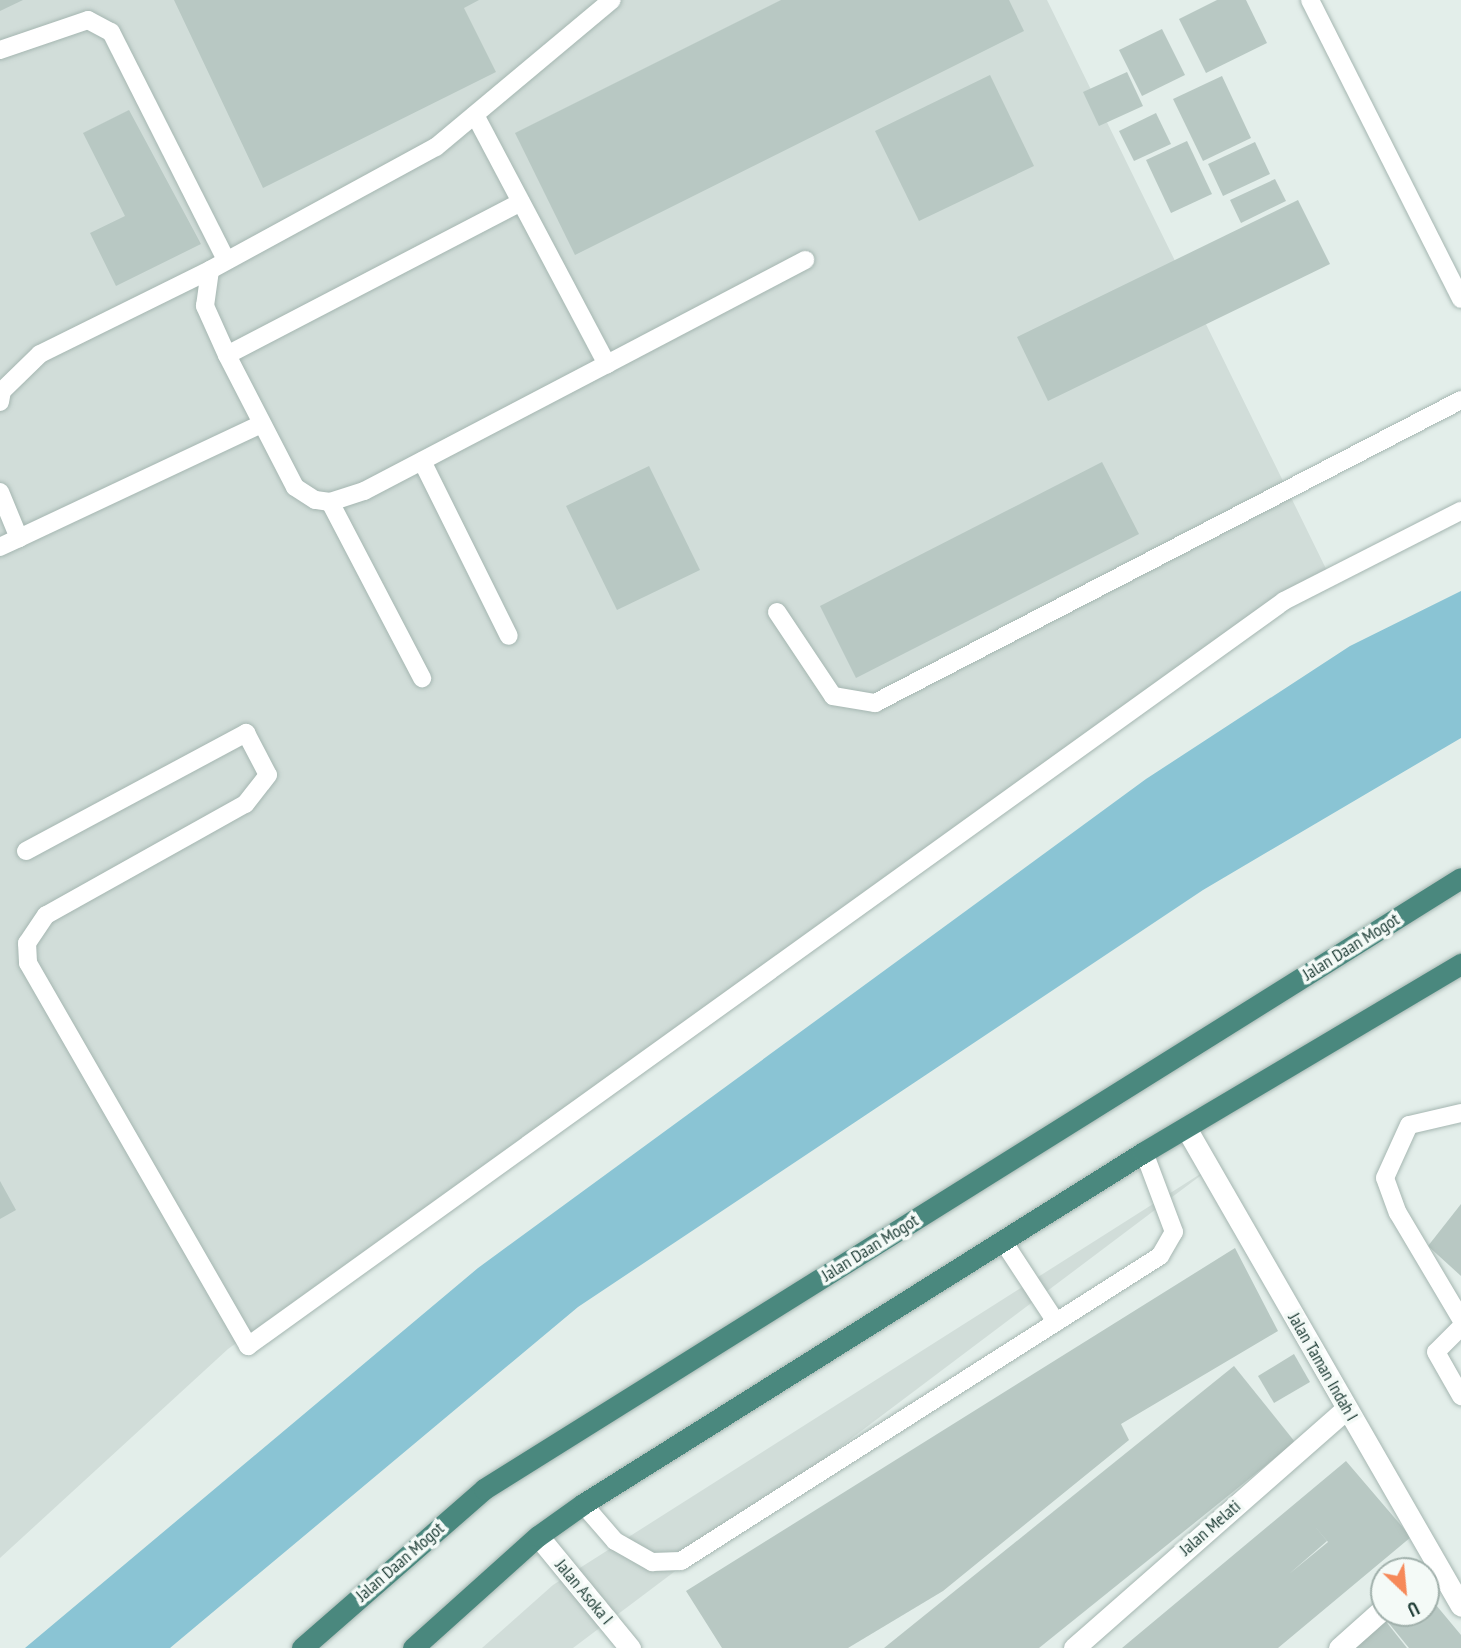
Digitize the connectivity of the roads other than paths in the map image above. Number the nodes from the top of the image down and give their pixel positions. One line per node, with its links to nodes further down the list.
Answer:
1 (612, 0): 4 (lane)
2 (1310, 0): 9 (lane)
3 (0, 50): 6 (lane)
4 (475, 115): 5 (lane); 6 (lane)
5 (521, 202): 10 (lane); 11 (lane)
6 (226, 260): 8 (lane)
7 (805, 260): 11 (lane)
8 (210, 270): 10 (lane); 13 (lane)
9 (1461, 299)
10 (227, 355): 14 (lane)
11 (607, 364): 15 (lane)
12 (1461, 400): 21 (lane)
13 (0, 402)
14 (260, 425): 17 (lane); 19 (lane)
15 (422, 461): 17 (lane); 22 (lane)
16 (0, 492): 19 (lane)
17 (330, 502): 23 (lane)
18 (1461, 511): 24 (lane)
19 (19, 538): 20 (lane)
20 (0, 547)
21 (777, 612)
22 (509, 636)
23 (422, 678)
24 (26, 851)
25 (1461, 878): 42 (highway, Jalan Daan Mogot)
26 (1461, 964): 28 (highway)
27 (1461, 1113): 31 (lane)
28 (1186, 1128): 29 (highway); 35 (street, Jalan Taman Indah I)
29 (1144, 1153): 30 (highway); 32 (lane)
30 (1003, 1241): 32 (lane); 36 (highway)
31 (1461, 1319)
32 (1056, 1322): 36 (lane)
33 (1461, 1327): 34 (lane)
34 (1461, 1396)
35 (1346, 1408): 38 (street, Jalan Taman Indah I); 45 (street, Jalan Melati)
36 (583, 1504): 37 (highway)
37 (538, 1536): 43 (highway); 44 (street, Jalan Asoka I)
38 (1425, 1557)
39 (1440, 1579): 40 (street, Jalan Taman Indah I)
40 (1461, 1606)
41 (1370, 1620): 46 (street)
42 (302, 1648)
43 (413, 1648)
44 (630, 1648)
45 (1074, 1648)
46 (1339, 1648)

